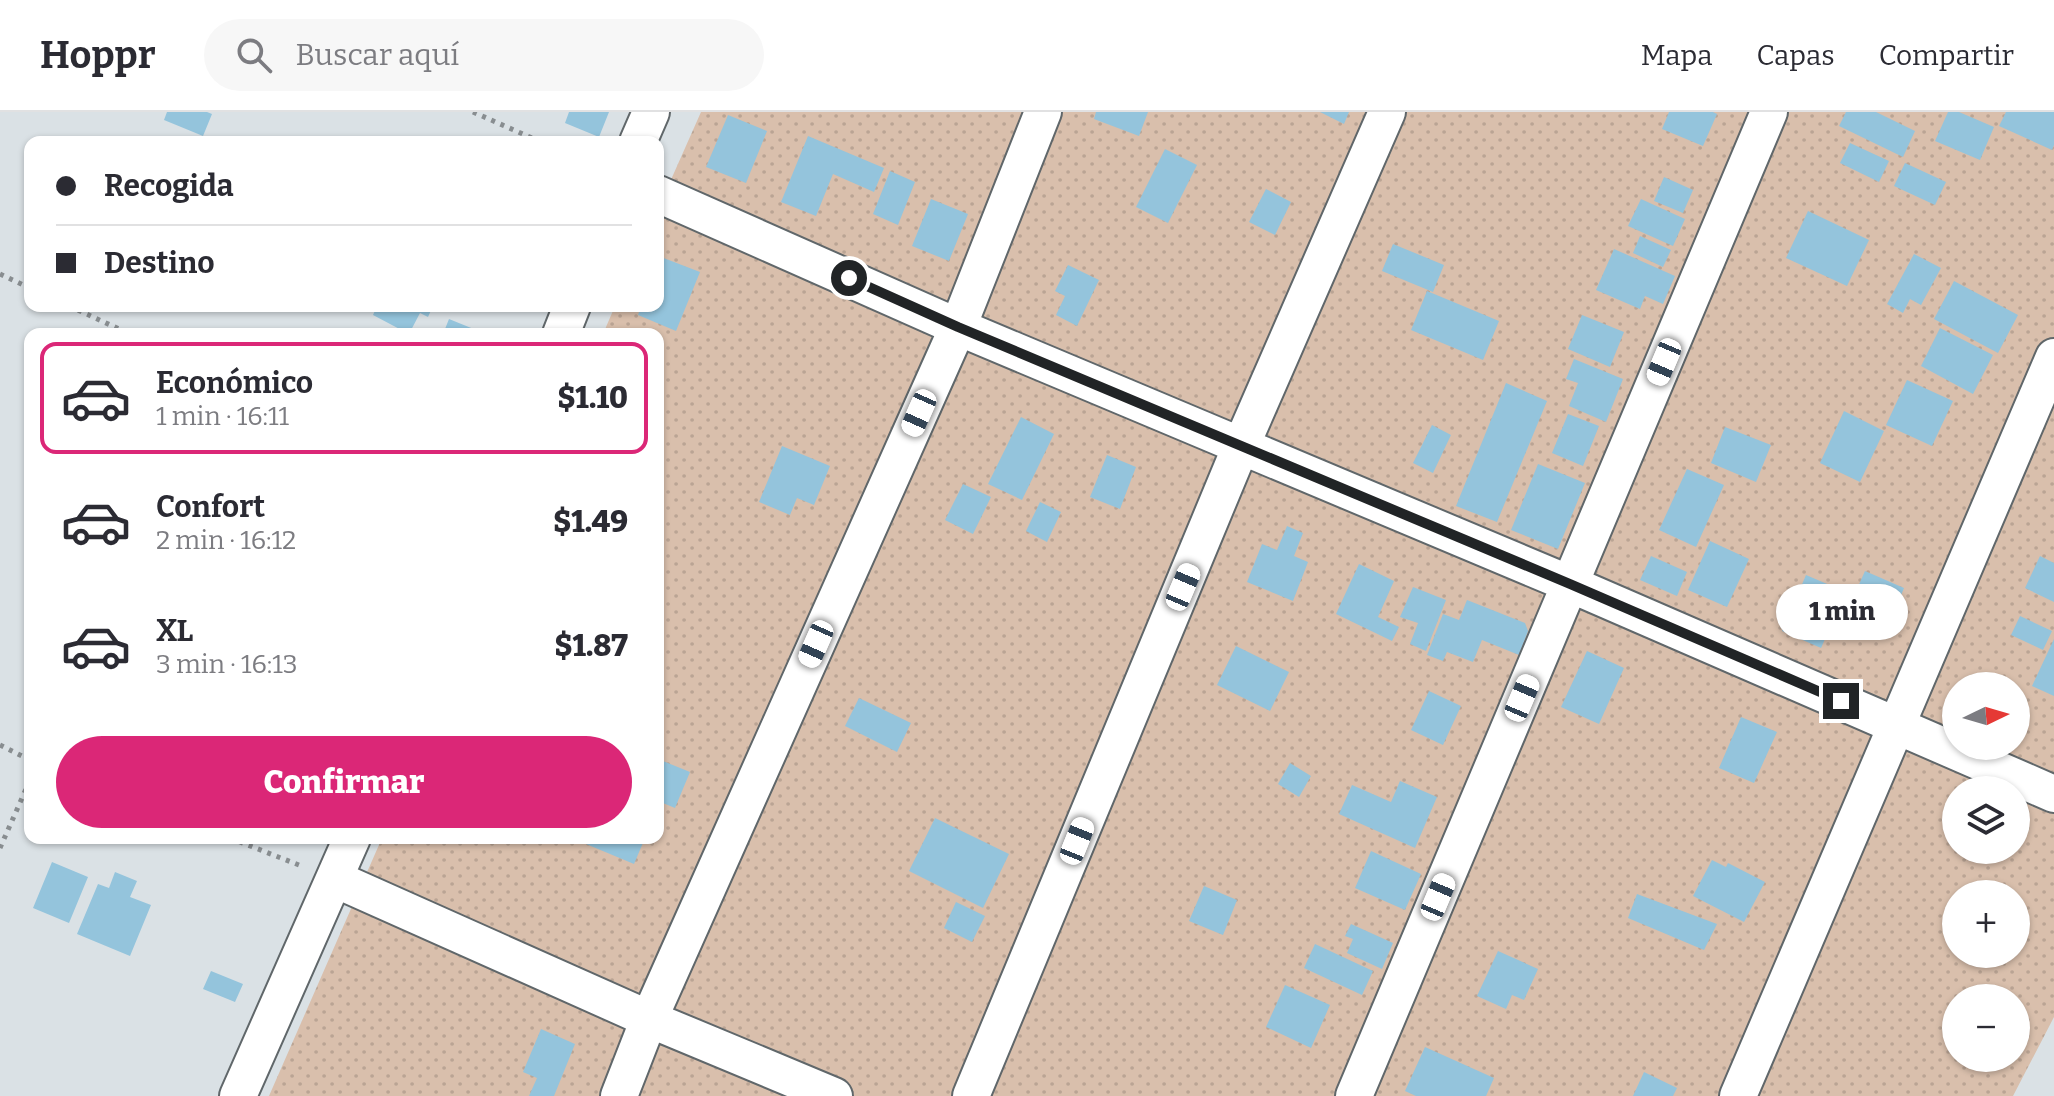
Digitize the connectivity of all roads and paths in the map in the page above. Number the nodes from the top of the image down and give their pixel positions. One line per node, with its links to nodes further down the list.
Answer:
1 (473, 112): 6 (path)
2 (651, 112): 7 (street)
3 (1043, 112): 12 (street)
4 (1387, 112): 15 (street)
5 (1769, 112): 16 (street)
6 (527, 136)
7 (641, 136)
8 (664, 197): 12 (street)
9 (0, 274): 10 (path)
10 (24, 285)
11 (82, 312): 13 (path)
12 (958, 327): 15 (street); 26 (street)
13 (117, 328)
14 (2054, 357): 17 (street)
15 (1241, 446): 16 (street); 30 (street)
16 (1570, 584): 17 (street); 31 (street)
17 (1896, 724): 21 (street); 32 (street)
18 (0, 745): 19 (path)
19 (24, 757)
20 (24, 794): 24 (path)
21 (2054, 794)
22 (245, 844): 25 (path)
23 (350, 844): 25 (street)
24 (0, 848)
25 (335, 879): 26 (street); 27 (street)
26 (649, 1019): 28 (street); 29 (street)
27 (238, 1096)
28 (619, 1096)
29 (834, 1096)
30 (971, 1096)
31 (1354, 1096)
32 (1738, 1096)

